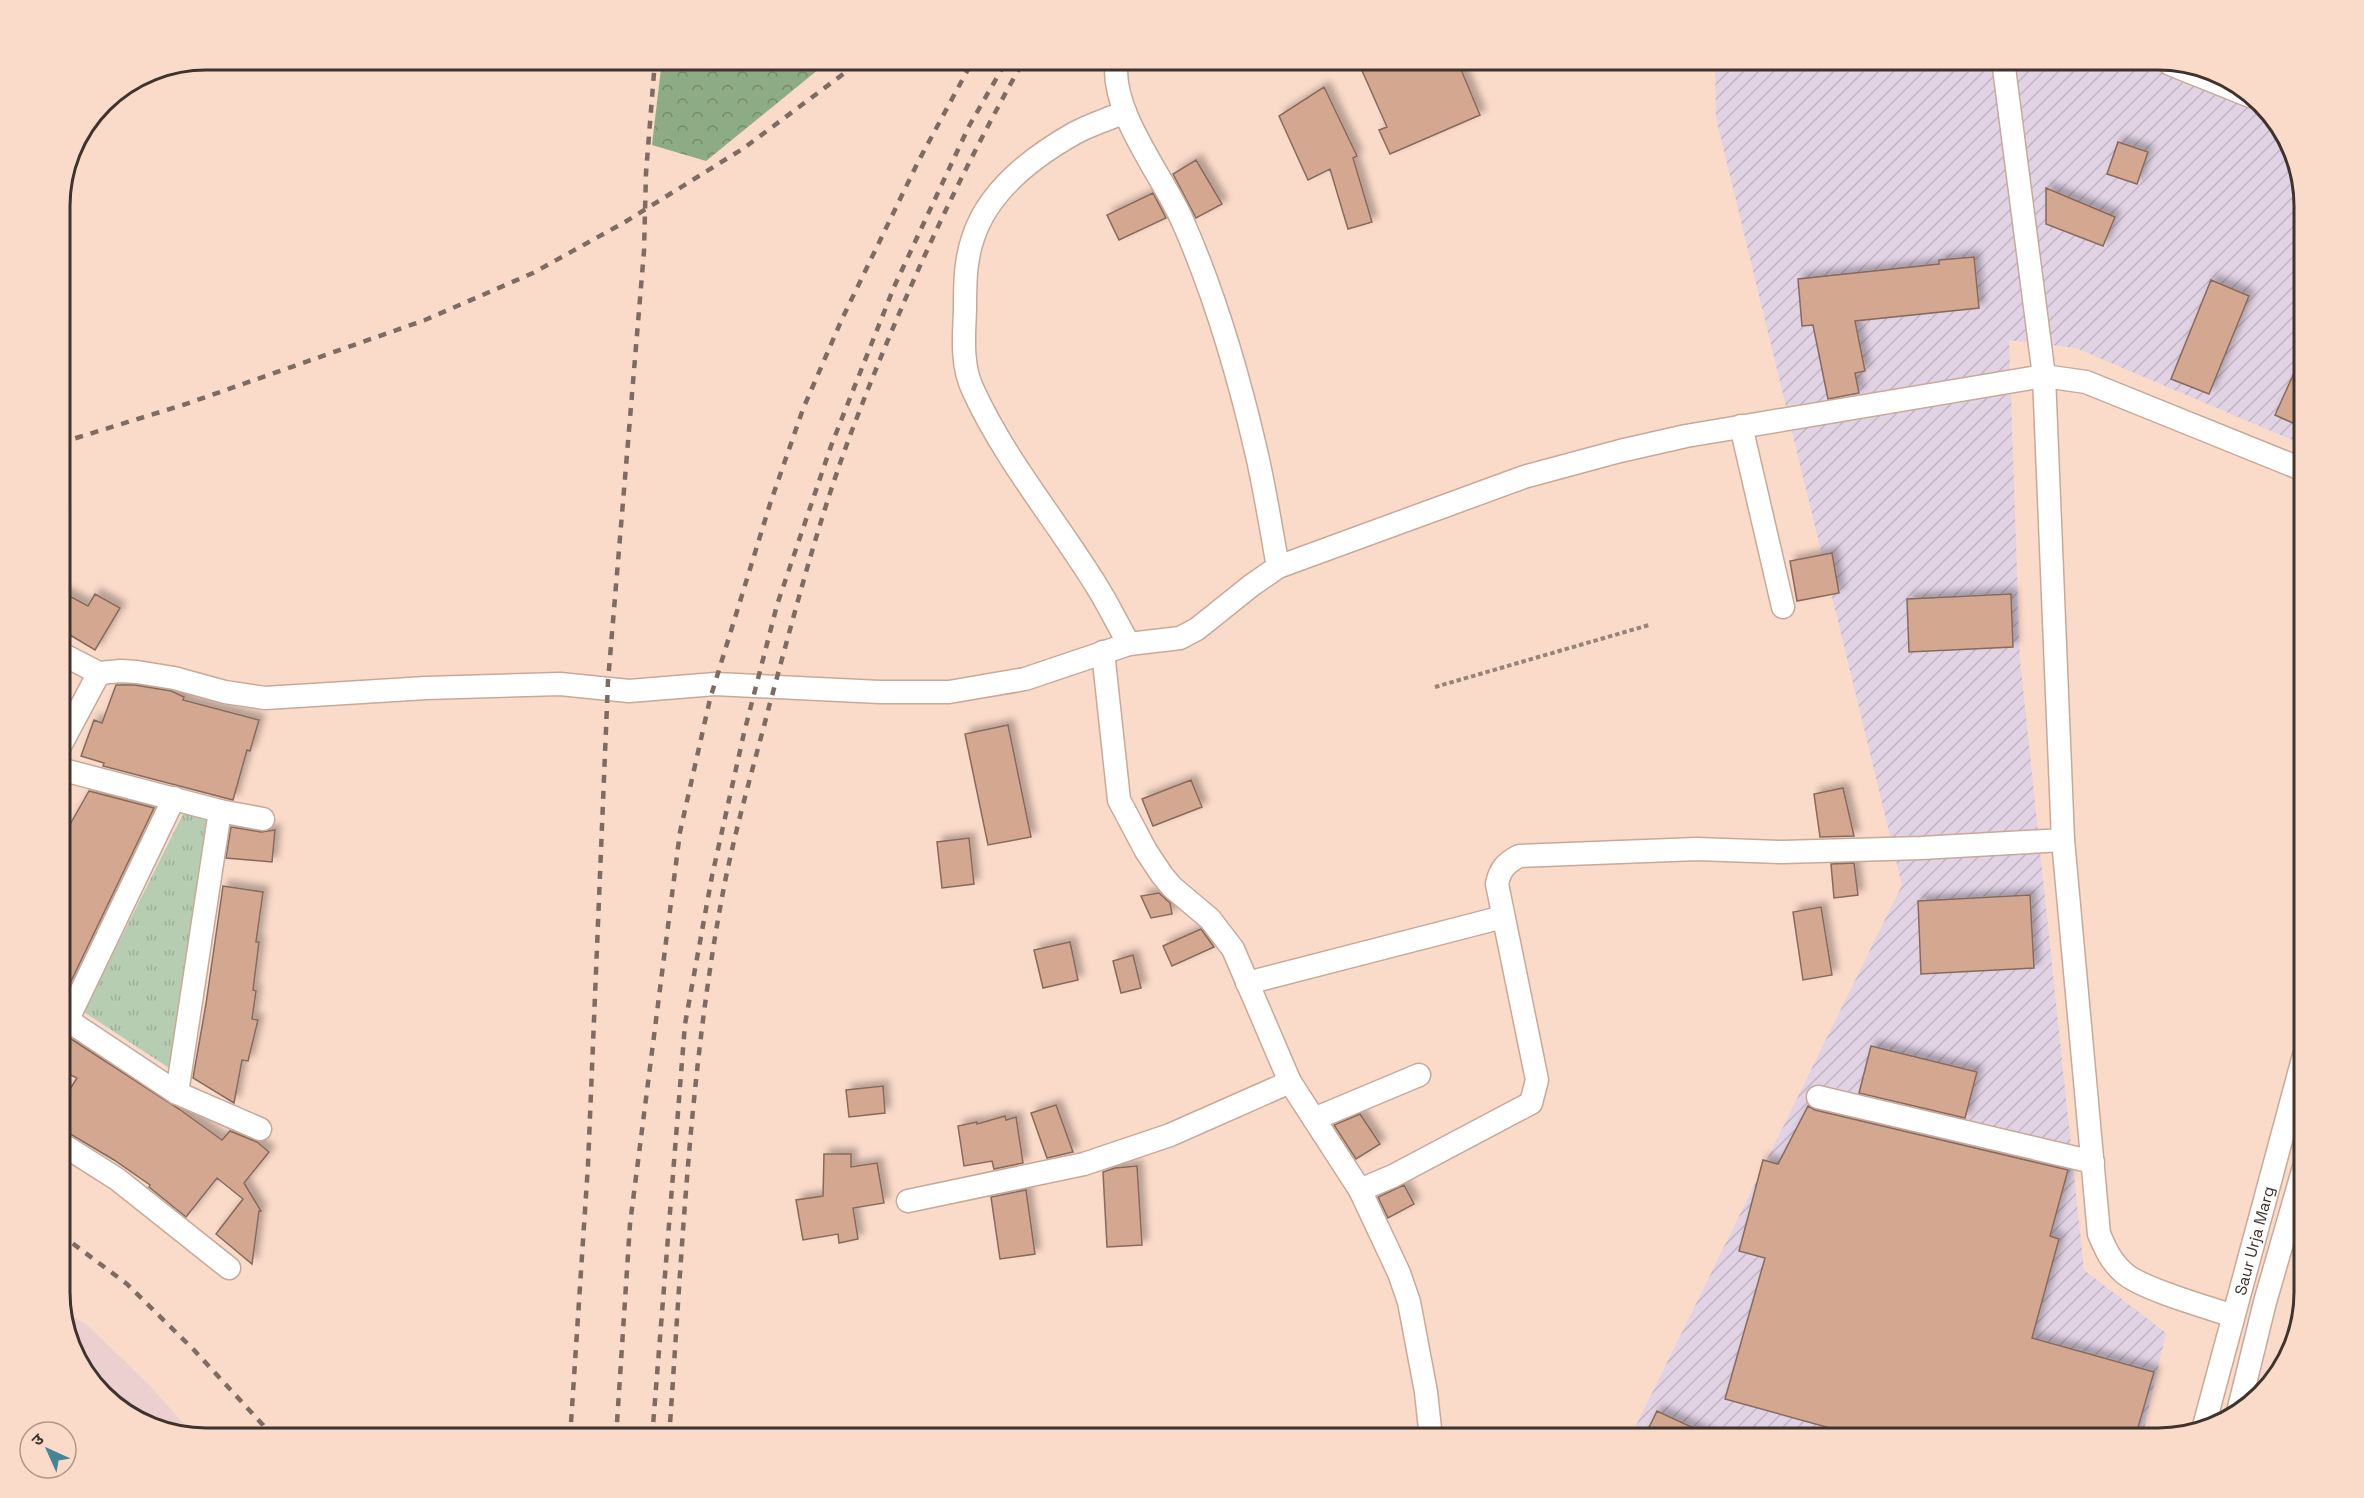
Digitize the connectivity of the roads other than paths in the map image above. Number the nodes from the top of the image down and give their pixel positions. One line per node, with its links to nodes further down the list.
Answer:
1 (2003, 70): 4 (street)
2 (1117, 71): 3 (street)
3 (1125, 112): 7 (street); 9 (street)
4 (2044, 376): 5 (street); 6 (street); 18 (street)
5 (1741, 426): 7 (street); 8 (street)
6 (2294, 466)
7 (1278, 567): 9 (street)
8 (1783, 607)
9 (1129, 644): 10 (street)
10 (1103, 652): 12 (street); 20 (street)
11 (71, 659): 12 (street)
12 (99, 673): 13 (street)
13 (71, 725)
14 (71, 772): 15 (street)
15 (174, 798): 16 (street); 21 (street)
16 (220, 811): 17 (street); 26 (street)
17 (263, 819)
18 (2063, 840): 19 (street); 31 (street)
19 (1503, 917): 20 (street); 32 (street)
20 (1247, 982): 24 (street)
21 (71, 1003)
22 (71, 1022): 26 (street)
23 (1419, 1075): 28 (street)
24 (1290, 1082): 28 (street); 33 (street)
25 (2294, 1092): 36 (street, Saur Urja Marg)
26 (177, 1093): 29 (street)
27 (1818, 1097): 31 (street)
28 (1314, 1119): 32 (street)
29 (260, 1129)
30 (71, 1150): 35 (street)
31 (2093, 1162): 36 (street)
32 (1360, 1190): 39 (street)
33 (908, 1201)
34 (2294, 1202): 37 (street, Saur Urja Marg)
35 (229, 1268)
36 (2233, 1316): 38 (street, Saur Urja Marg)
37 (2241, 1398)
38 (2206, 1418)
39 (1430, 1428)

